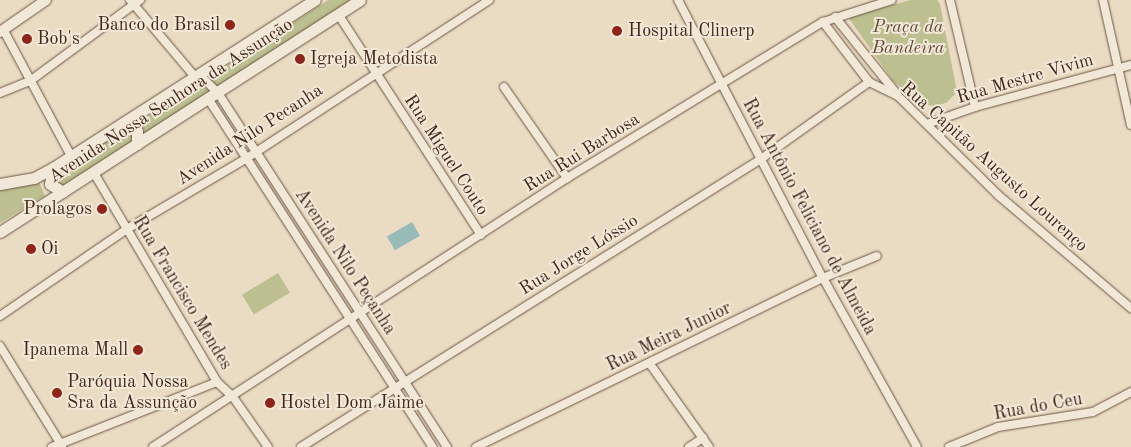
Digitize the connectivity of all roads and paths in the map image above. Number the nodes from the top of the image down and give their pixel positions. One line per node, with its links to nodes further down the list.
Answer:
1 (46, 0): 13 (street)
2 (315, 0): 17 (main road, Avenida Nossa Senhora da Assunção)
3 (360, 0): 10 (main road, Avenida Nossa Senhora da Assunção)
4 (488, 0): 16 (street, Avenida Nilo Pecanha)
5 (678, 0): 20 (street, Rua Antônio Feliciano de Almeida)
6 (892, 0): 11 (street, Rua Rui Barbosa)
7 (950, 0): 25 (street)
8 (1103, 0): 15 (street)
9 (135, 1): 17 (street); 18 (street)
10 (338, 14): 16 (street, Rua Miguel Couto); 24 (main road, Avenida Nossa Senhora da Assunção)
11 (835, 17): 12 (street, Rua Rui Barbosa); 23 (street)
12 (823, 22): 19 (street, Rua Capitão Augusto Lourenço); 20 (street, Rua Rui Barbosa)
13 (2, 32): 18 (street)
14 (1131, 64): 15 (street, Rua Mestre Vivim)
15 (1118, 68): 25 (street, Rua Mestre Vivim); 28 (street)
16 (375, 72): 30 (street, Avenida Nilo Pecanha); 41 (street, Rua Miguel Couto)
17 (194, 77): 24 (street); 27 (main road, Avenida Nossa Senhora da Assunção)
18 (30, 81): 22 (street); 31 (street)
19 (869, 82): 23 (street, Rua Capitão Augusto Lourenço); 33 (street, Rua Jorge Lóssio)
20 (722, 85): 33 (street, Rua Antônio Feliciano de Almeida); 36 (street, Rua Rui Barbosa)
21 (504, 87): 36 (street)
22 (0, 93)
23 (898, 96): 26 (street, Rua Capitão Augusto Lourenço)
24 (213, 97): 29 (main road, Avenida Nossa Senhora da Assunção); 30 (street, Avenida Nilo Peçanha); 32 (street, Avenida Nilo Peçanha)
25 (975, 107): 26 (street, Rua Mestre Vivim)
26 (927, 124): 44 (street, Rua Capitão Augusto Lourenço)
27 (124, 125): 29 (main road); 31 (main road, Avenida Nossa Senhora da Assunção)
28 (1131, 125)
29 (137, 144): 35 (main road, Avenida Nossa Senhora da Assunção)
30 (256, 150): 32 (street, Avenida Nilo Pecanha); 45 (street, Avenida Nilo Peçanha)
31 (72, 156): 34 (main road, Avenida Nossa Senhora da Assunção)
32 (247, 158): 39 (street, Avenida Nilo Pecanha); 47 (street, Avenida Nilo Peçanha)
33 (760, 159): 43 (street, Rua Antônio Feliciano de Almeida); 51 (street, Rua Jorge Lóssio)
34 (53, 168): 37 (main road, Avenida Nossa Senhora da Assunção); 38 (main road)
35 (94, 174): 38 (main road, Avenida Nossa Senhora da Assunção); 39 (street, Rua Francisco Mendes)
36 (567, 178): 41 (street, Rua Rui Barbosa)
37 (0, 184)
38 (63, 192): 40 (main road, Avenida Nossa Senhora da Assunção)
39 (127, 229): 46 (street, Avenida Nilo Pecanha); 50 (street, Rua Francisco Mendes)
40 (0, 232)
41 (481, 235): 45 (street, Rua Rui Barbosa)
42 (877, 256): 43 (street, Rua Meira Junior)
43 (823, 278): 49 (street, Rua Meira Junior); 66 (street, Rua Antônio Feliciano de Almeida)
44 (1131, 308)
45 (360, 313): 47 (street, Rua Rui Barbosa); 51 (street, Avenida Nilo Peçanha)
46 (0, 316)
47 (350, 319): 52 (street, Avenida Nilo Peçanha); 54 (street)
48 (0, 346): 56 (street)
49 (650, 364): 55 (street); 63 (street, Rua Meira Junior)
50 (216, 382): 54 (street, Rua Francisco Mendes); 56 (street)
51 (404, 382): 52 (street, Rua Jorge Lóssio); 62 (street, Avenida Nilo Peçanha)
52 (394, 388): 60 (street, Rua Jorge Lóssio); 61 (street, Avenida Nilo Peçanha)
53 (1131, 392): 67 (street, Rua do Ceu)
54 (233, 397): 58 (street); 59 (street, Rua Francisco Mendes)
55 (703, 438): 64 (street); 65 (street)
56 (61, 445): 57 (street)
57 (52, 447)
58 (153, 447)
59 (268, 447)
60 (301, 447)
61 (433, 447)
62 (447, 447)
63 (476, 447)
64 (689, 447)
65 (709, 447)
66 (917, 447)
67 (949, 447)

